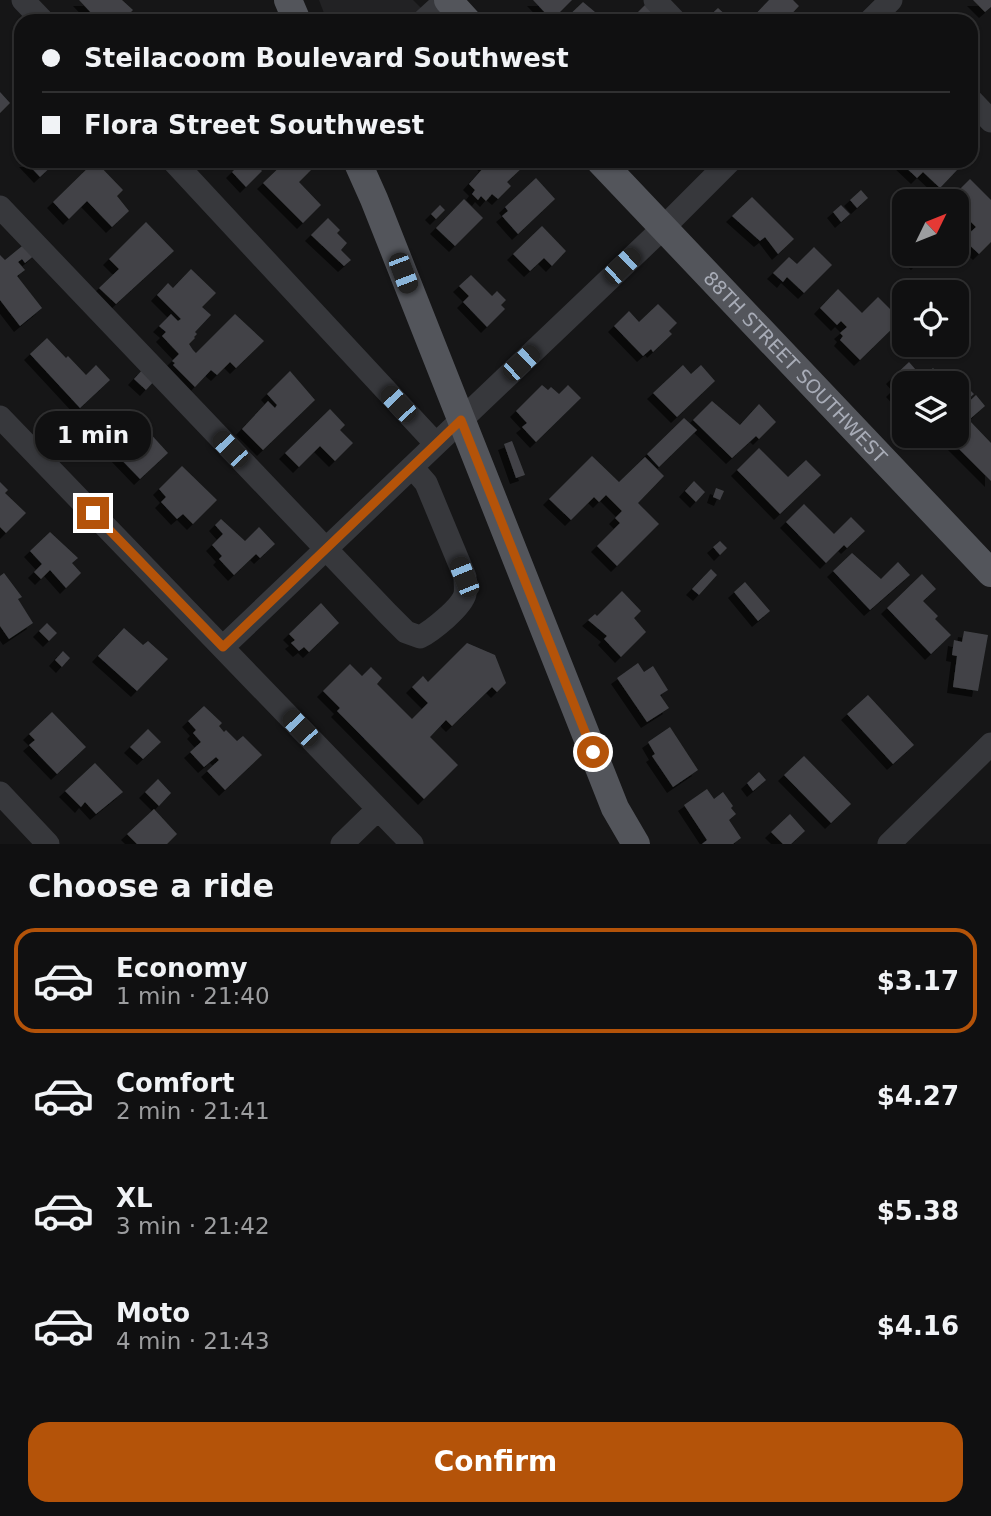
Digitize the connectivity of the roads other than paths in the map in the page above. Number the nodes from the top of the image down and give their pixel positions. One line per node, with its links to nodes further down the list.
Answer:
1 (23, 0): 4 (street)
2 (447, 0): 5 (street); 6 (main road)
3 (655, 0): 7 (street)
4 (36, 14)
5 (431, 14)
6 (460, 14)
7 (668, 14)
8 (978, 107): 9 (street)
9 (991, 121)
10 (180, 168): 18 (street)
11 (360, 168): 17 (main road)
12 (607, 168): 15 (main road, 88TH STREET SOUTHWEST)
13 (723, 168): 15 (street)
14 (0, 207): 20 (street)
15 (663, 228): 17 (street); 21 (main road, 88TH STREET SOUTHWEST)
16 (0, 416): 22 (street)
17 (461, 420): 18 (street); 26 (main road)
18 (436, 444): 19 (street)
19 (412, 467): 20 (street); 20 (street)
20 (326, 549): 22 (street)
21 (990, 571)
22 (223, 647): 25 (street)
23 (991, 744): 32 (street)
24 (0, 793): 27 (street)
25 (378, 808): 28 (street); 29 (street)
26 (615, 808): 30 (main road); 31 (main road)
27 (48, 844)
28 (342, 844)
29 (412, 844)
30 (623, 844)
31 (636, 844)
32 (889, 844)

